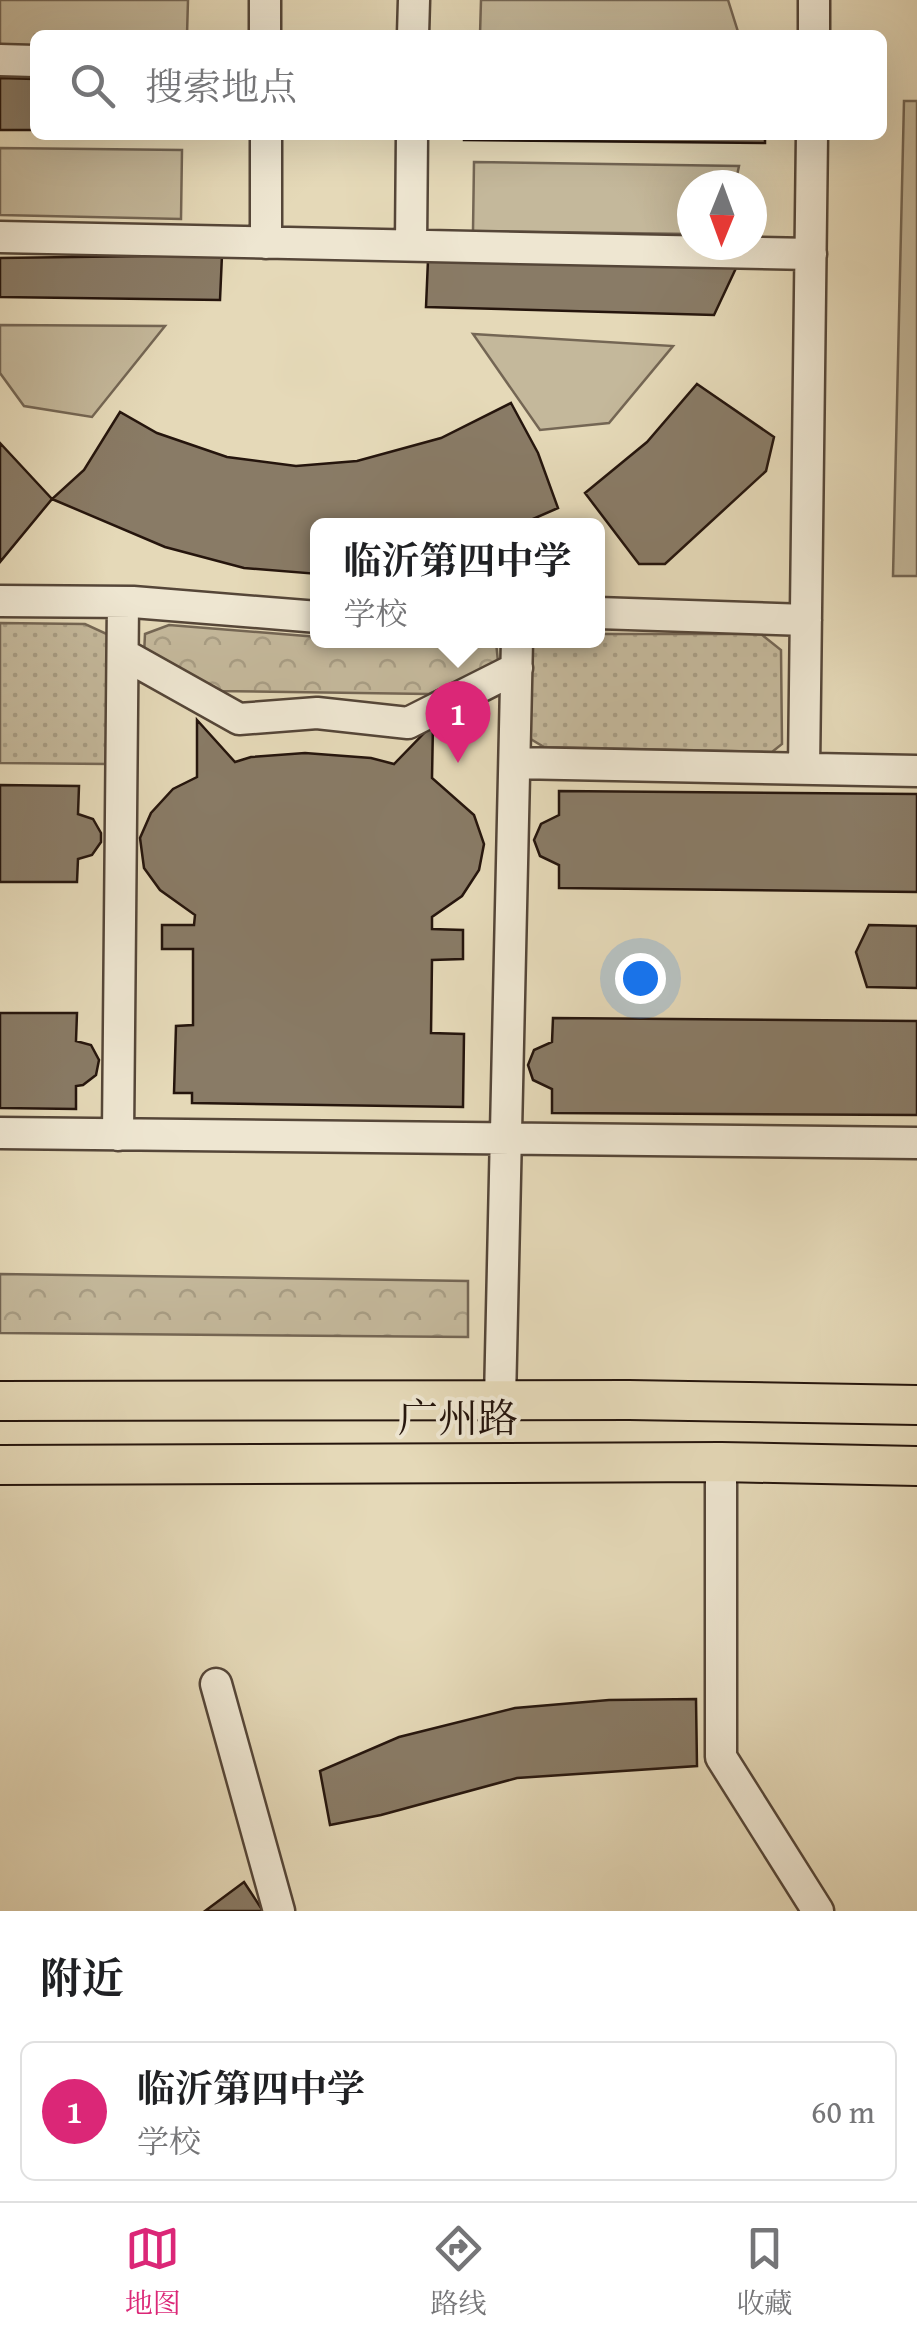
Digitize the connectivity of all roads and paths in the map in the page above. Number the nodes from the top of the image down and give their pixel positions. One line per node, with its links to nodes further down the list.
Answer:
1 (265, 0): 4 (street)
2 (414, 0): 5 (street)
3 (814, 0): 6 (street)
4 (266, 30)
5 (413, 30)
6 (814, 30)
7 (0, 60): 8 (street)
8 (30, 61)
9 (266, 140): 13 (street)
10 (412, 140): 14 (street)
11 (812, 140): 15 (street)
12 (0, 237): 13 (street)
13 (266, 243): 14 (street)
14 (412, 244): 15 (street)
15 (811, 254): 20 (street)
16 (0, 601): 17 (street)
17 (123, 602): 19 (street); 21 (street)
18 (605, 613): 20 (street)
19 (310, 616)
20 (806, 620): 24 (street)
21 (122, 654): 22 (street); 27 (street)
22 (517, 654): 23 (street)
23 (515, 762): 24 (street); 28 (street)
24 (804, 768): 25 (street)
25 (917, 771)
26 (0, 1134): 27 (street)
27 (118, 1134): 28 (street)
28 (507, 1138): 29 (street); 30 (street)
29 (917, 1143)
30 (500, 1400): 31 (main road, 广州路); 32 (main road, 广州路)
31 (0, 1402)
32 (917, 1405)
33 (722, 1462): 34 (main road, 广州路); 35 (main road, 广州路); 38 (street)
34 (0, 1465)
35 (917, 1466)
36 (216, 1684): 37 (street)
37 (279, 1911)
38 (818, 1911)

